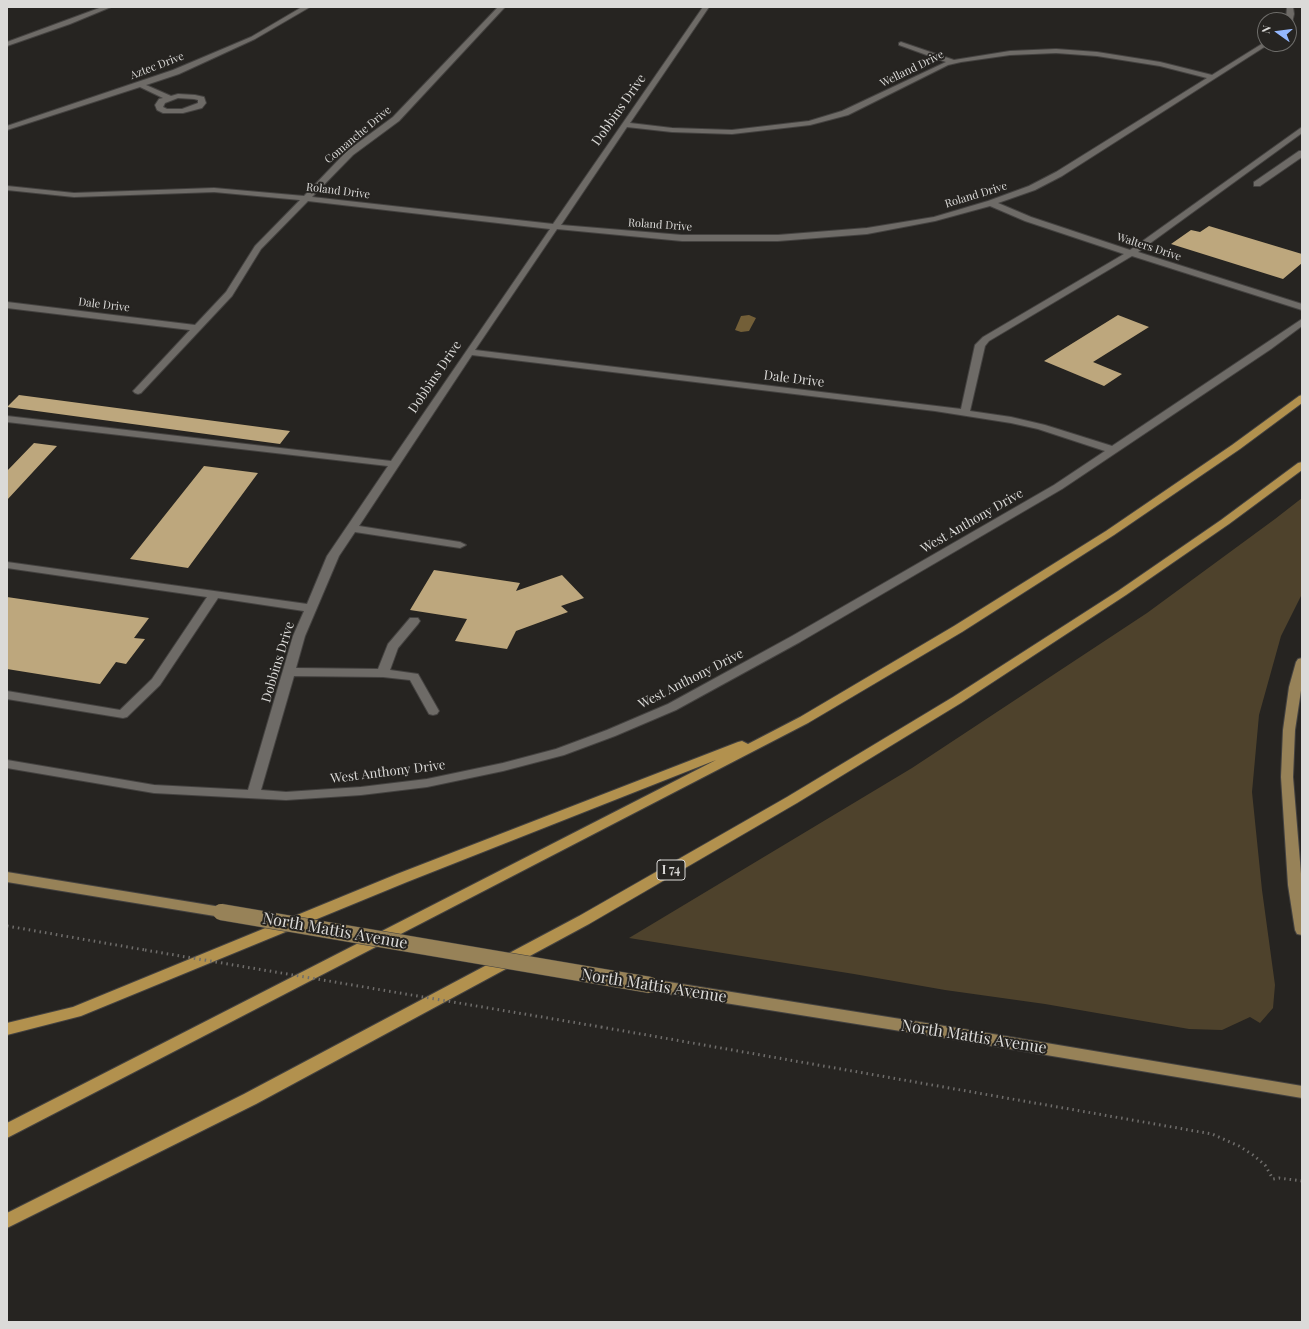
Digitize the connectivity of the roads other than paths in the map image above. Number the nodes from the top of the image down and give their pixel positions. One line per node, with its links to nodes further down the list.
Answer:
1 (108, 7): 5 (street)
2 (307, 7): 10 (street, Aztec Drive)
3 (502, 7): 18 (street, Comanche Drive)
4 (706, 7): 12 (street, Dobbins Drive)
5 (7, 44)
6 (902, 44): 8 (street)
7 (1257, 50): 9 (street, Roland Drive)
8 (954, 62): 9 (street, Welland Drive); 12 (street, Welland Drive)
9 (1211, 77): 19 (street, Roland Drive)
10 (140, 85): 11 (street); 13 (street, Aztec Drive)
11 (169, 98): 11 (street)
12 (626, 125): 20 (street, Dobbins Drive)
13 (7, 128)
14 (1302, 129): 15 (street)
15 (1293, 150): 16 (street); 21 (street)
16 (1257, 184)
17 (7, 188): 18 (street, Roland Drive)
18 (306, 198): 20 (street, Roland Drive); 25 (street, Comanche Drive)
19 (991, 203): 20 (street, Roland Drive); 21 (street, Walters Drive)
20 (554, 227): 26 (street, Dobbins Drive)
21 (1131, 253): 23 (street, Walters Drive); 29 (street)
22 (7, 305): 25 (street, Dale Drive)
23 (1302, 307)
24 (1302, 322): 31 (street, West Anthony Drive)
25 (197, 328): 27 (street, Comanche Drive)
26 (469, 352): 29 (street, Dale Drive); 32 (street, Dobbins Drive)
27 (138, 391)
28 (1302, 398): 45 (highway)
29 (965, 413): 31 (street, Dale Drive)
30 (7, 419): 32 (street)
31 (1113, 450): 47 (street, West Anthony Drive)
32 (394, 464): 34 (street, Dobbins Drive)
33 (1302, 465): 53 (highway, I 74)
34 (352, 528): 35 (street); 38 (street, Dobbins Drive)
35 (460, 545)
36 (7, 565): 37 (street)
37 (215, 594): 38 (street); 43 (street)
38 (311, 608): 41 (street, Dobbins Drive)
39 (414, 621): 42 (street)
40 (1302, 662): 49 (main road)
41 (288, 672): 42 (street); 47 (street, Dobbins Drive)
42 (384, 673): 44 (street)
43 (7, 695)
44 (433, 711)
45 (804, 720): 50 (highway); 52 (highway)
46 (7, 764): 47 (street, West Anthony Drive)
47 (253, 795)
48 (7, 877): 51 (main road, North Mattis Avenue, bridge)
49 (1302, 930)
50 (7, 1028)
51 (1302, 1092)
52 (7, 1131)
53 (7, 1220)

